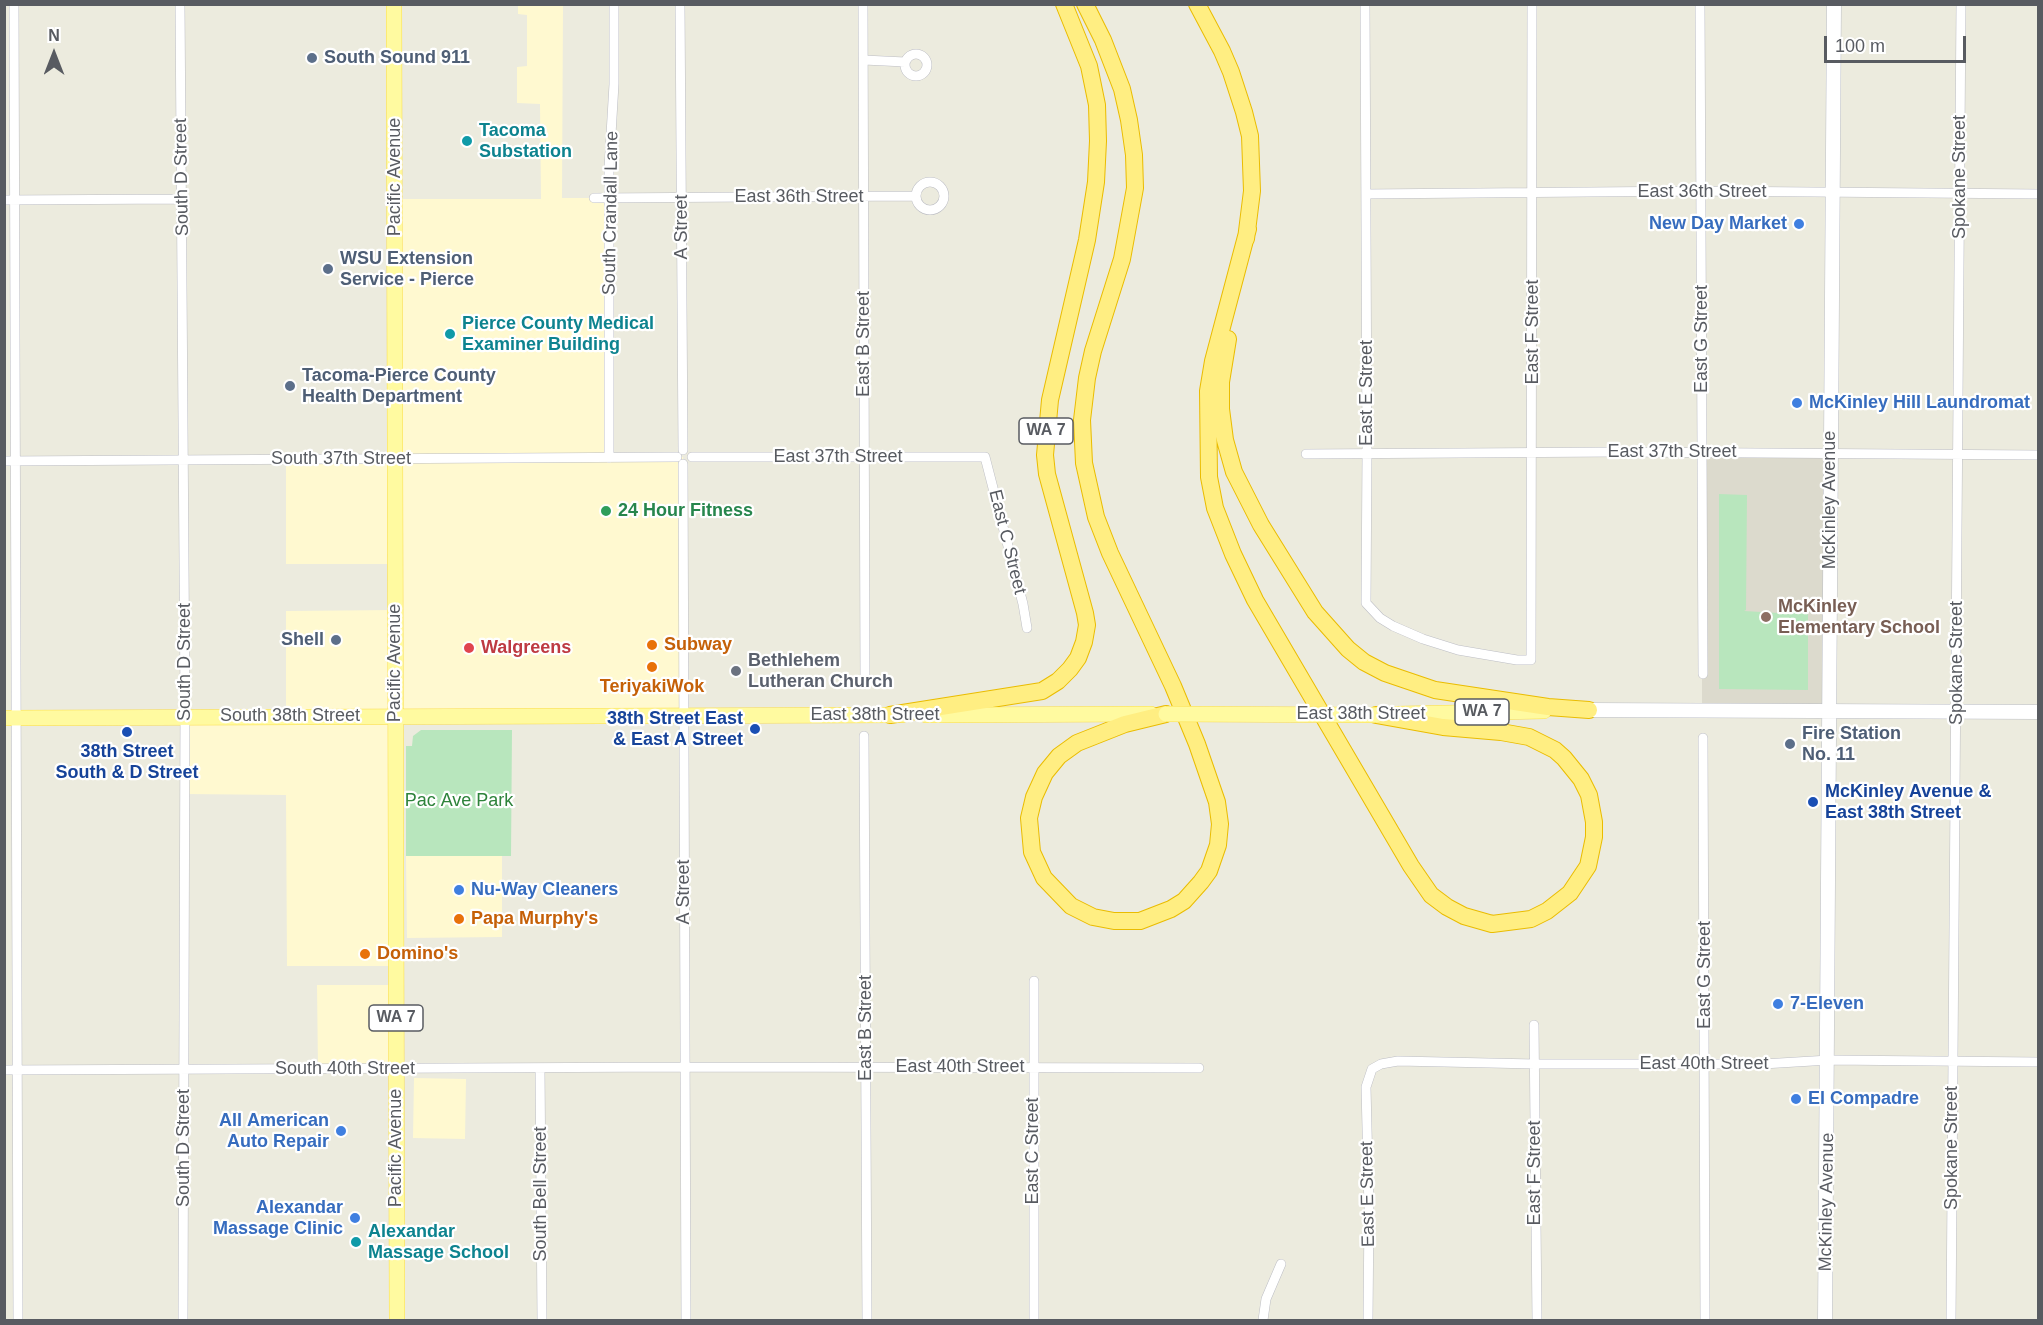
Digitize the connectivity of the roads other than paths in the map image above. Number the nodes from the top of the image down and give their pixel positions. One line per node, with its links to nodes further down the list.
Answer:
1 (14, 4): 29 (street)
2 (180, 4): 28 (street, South D Street)
3 (394, 4): 43 (main road, Pacific Avenue)
4 (614, 4): 26 (street, South Crandall Lane)
5 (680, 4): 27 (street, A Street)
6 (863, 4): 15 (street, East B Street)
7 (1064, 4): 56 (highway, WA 7)
8 (1085, 4): 54 (highway)
9 (1197, 4): 30 (highway)
10 (1365, 4): 20 (street, East E Street)
11 (1532, 4): 18 (street, East F Street)
12 (1700, 4): 17 (street, East G Street)
13 (1834, 4): 19 (main road, McKinley Avenue)
14 (1961, 4): 21 (street, Spokane Street)
15 (864, 60): 16 (street); 23 (street, East B Street)
16 (905, 62)
17 (1701, 191): 18 (street, East 36th Street); 19 (street, East 36th Street); 31 (street, East G Street)
18 (1533, 192): 20 (street, East 36th Street); 33 (street, East F Street)
19 (1832, 192): 21 (street, East 36th Street); 34 (main road, McKinley Avenue)
20 (1366, 194): 32 (street, East E Street)
21 (1960, 194): 22 (street, East 36th Street); 36 (street, Spokane Street)
22 (2038, 194)
23 (864, 196): 24 (street, East 36th Street); 27 (street, East 36th Street); 39 (street, East B Street)
24 (916, 196)
25 (594, 198): 26 (street, East 36th Street)
26 (609, 198): 27 (street, East 36th Street); 41 (street, South Crandall Lane)
27 (682, 198): 38 (street, A Street)
28 (183, 199): 29 (street); 42 (street, South D Street)
29 (10, 200): 45 (street)
30 (1248, 229): 50 (highway); 57 (highway)
31 (1702, 452): 33 (street, East 37th Street); 34 (street, East 37th Street); 48 (street, East G Street)
32 (1367, 453): 33 (street, East 37th Street); 35 (street, East 37th Street); 47 (street, East E Street)
33 (1533, 453): 47 (street, East F Street)
34 (1831, 453): 36 (street, East 37th Street); 51 (main road, McKinley Avenue)
35 (1305, 454)
36 (1958, 454): 37 (street, East 37th Street); 52 (street, Spokane Street)
37 (2038, 455)
38 (681, 457): 39 (street, East 37th Street); 41 (street, South 37th Street); 58 (street, A Street)
39 (865, 457): 40 (street, East 37th Street); 49 (street, East B Street)
40 (985, 457): 46 (street, East C Street)
41 (609, 458): 43 (street, South 37th Street)
42 (185, 459): 43 (street, South 37th Street); 45 (street, South 37th Street); 59 (street, South D Street)
43 (394, 459): 55 (main road, Pacific Avenue)
44 (4, 461): 45 (street, South 37th Street)
45 (16, 461): 60 (street)
46 (1027, 628)
47 (1531, 660)
48 (1703, 674)
49 (865, 684)
50 (1588, 710): 51 (main road, East 38th Street); 57 (main road, East 38th Street / WA 7)
51 (1829, 711): 52 (main road, East 38th Street); 65 (main road, McKinley Avenue)
52 (1957, 712): 53 (main road, East 38th Street); 66 (street, Spokane Street)
53 (2038, 712)
54 (1166, 714): 56 (main road, East 38th Street / WA 7); 57 (main road, East 38th Street / WA 7, bridge)
55 (395, 715): 58 (main road, South 38th Street / WA 7); 59 (main road, South 38th Street / WA 7); 73 (main road, Pacific Avenue / WA 7)
56 (890, 715): 58 (main road, East 38th Street / WA 7)
57 (1376, 715)
58 (683, 716): 70 (street, A Street)
59 (185, 717): 60 (main road, South 38th Street); 76 (street, South D Street)
60 (10, 718): 79 (street)
61 (864, 736): 71 (street, East B Street)
62 (1702, 738): 69 (street, East G Street)
63 (1034, 981): 72 (street, East C Street)
64 (1534, 1025): 68 (street, East F Street)
65 (1828, 1060): 66 (street, East 40th Street); 69 (street, East 40th Street); 92 (main road, McKinley Avenue)
66 (1952, 1061): 67 (street, East 40th Street); 93 (street, Spokane Street)
67 (2038, 1062)
68 (1534, 1064): 69 (street, East 40th Street); 77 (street, East 40th Street); 90 (street, East F Street)
69 (1705, 1064): 91 (street, East G Street)
70 (685, 1067): 71 (street, East 40th Street); 74 (street, South 40th Street); 85 (street, A Street)
71 (866, 1067): 72 (street, East 40th Street); 86 (street, East B Street)
72 (1033, 1067): 75 (street, East 40th Street); 87 (street, East C Street)
73 (396, 1068): 74 (street, South 40th Street); 76 (street, South 40th Street); 83 (main road, Pacific Avenue / WA 7)
74 (540, 1068): 84 (street, South Bell Street)
75 (1199, 1068)
76 (184, 1069): 79 (street, South 40th Street); 82 (street, South D Street)
77 (1372, 1069): 89 (street, East E Street)
78 (4, 1070): 79 (street, South 40th Street)
79 (17, 1070): 81 (street)
80 (1281, 1264): 88 (street)
81 (18, 1320)
82 (183, 1320)
83 (397, 1320)
84 (542, 1320)
85 (686, 1320)
86 (867, 1320)
87 (1034, 1320)
88 (1263, 1320)
89 (1368, 1320)
90 (1537, 1320)
91 (1706, 1320)
92 (1825, 1320)
93 (1951, 1320)

